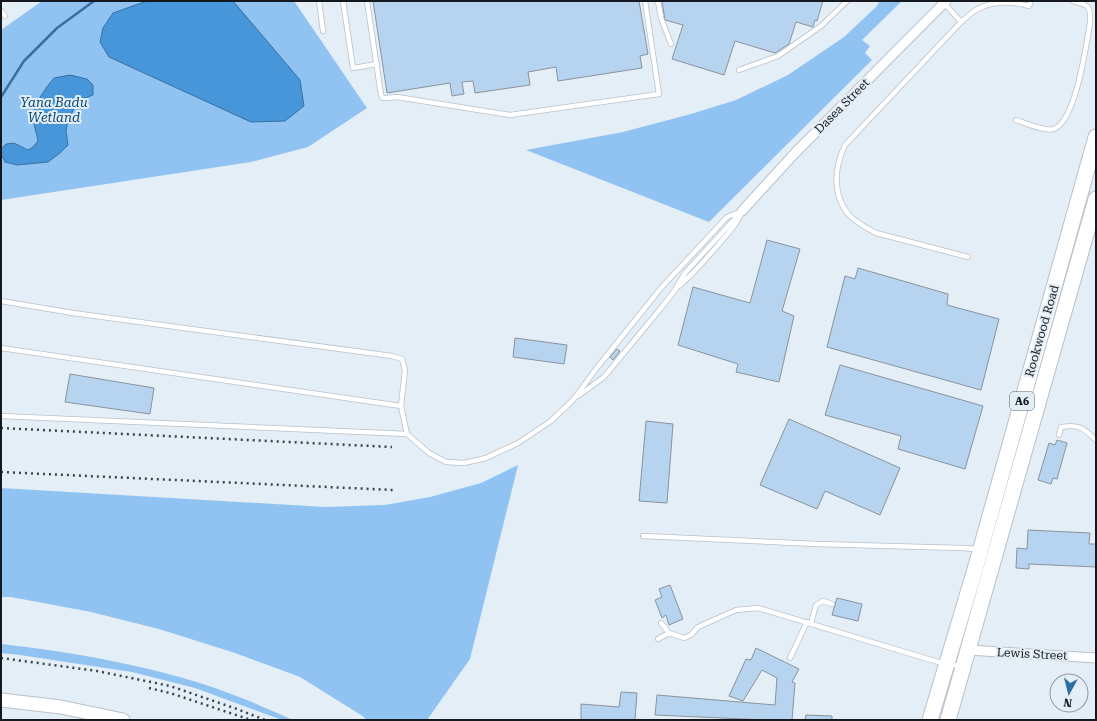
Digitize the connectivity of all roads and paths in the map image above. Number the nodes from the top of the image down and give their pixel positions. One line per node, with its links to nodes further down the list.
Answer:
1 (319, 1): 13 (lane)
2 (344, 1): 15 (lane)
3 (367, 1): 15 (lane)
4 (645, 1): 15 (lane)
5 (658, 1): 14 (lane)
6 (847, 1): 16 (lane)
7 (1030, 1): 12 (lane)
8 (1073, 1): 17 (lane)
9 (945, 2): 12 (lane); 20 (street, Dasea Street)
10 (1, 11): 11 (lane)
11 (5, 16)
12 (961, 22): 21 (lane)
13 (323, 31)
14 (671, 44)
15 (377, 64)
16 (739, 70)
17 (1016, 120)
18 (1096, 137): 31 (highway, Rookwood Road / A6)
19 (1096, 199): 32 (highway, Rookwood Road / A6)
20 (742, 211): 24 (lane); 24 (lane)
21 (968, 257)
22 (1, 301): 25 (lane)
23 (1, 348): 25 (lane)
24 (573, 400): 27 (lane)
25 (401, 406): 27 (lane)
26 (1, 416): 27 (lane)
27 (406, 434)
28 (1059, 435): 29 (lane)
29 (1096, 440)
30 (643, 536): 31 (lane)
31 (980, 549): 32 (lane); 41 (highway, Rookwood Road / A6)
32 (995, 553): 38 (highway, Rookwood Road / A6)
33 (832, 604): 34 (lane)
34 (809, 622): 36 (lane); 39 (lane); 41 (lane)
35 (661, 623): 36 (lane)
36 (669, 633): 37 (lane)
37 (658, 639)
38 (968, 650): 40 (street, Lewis Street); 42 (highway, A6)
39 (790, 658)
40 (1096, 658)
41 (946, 664): 42 (lane); 45 (highway, A6)
42 (963, 666): 46 (highway, A6)
43 (1, 700): 44 (main road)
44 (123, 720)
45 (930, 720)
46 (948, 720)

